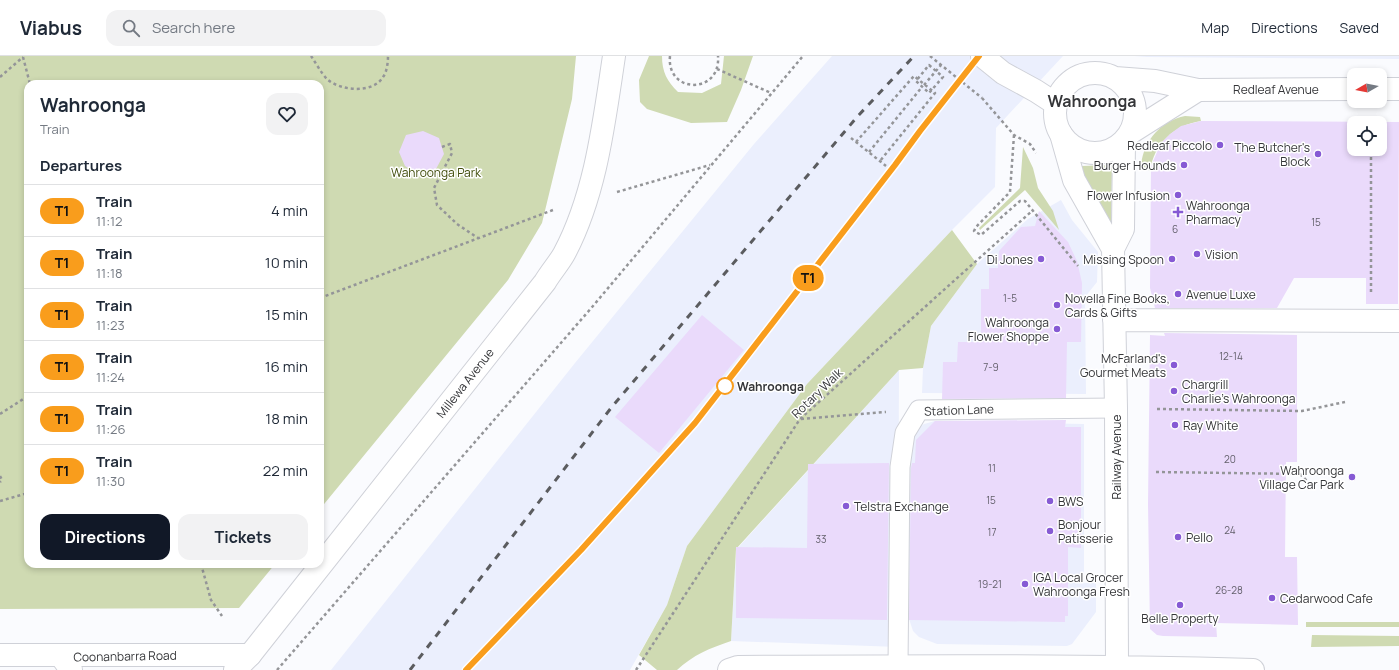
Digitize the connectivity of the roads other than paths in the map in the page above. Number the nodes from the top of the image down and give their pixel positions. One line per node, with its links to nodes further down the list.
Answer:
1 (614, 56): 15 (street, Millewa Avenue)
2 (982, 56): 8 (street)
3 (1115, 78): 7 (street, Redleaf Avenue); 8 (street); 10 (street)
4 (1347, 89): 7 (street, Redleaf Avenue)
5 (1387, 89): 6 (street)
6 (1399, 89)
7 (1198, 90): 10 (street)
8 (1056, 104): 9 (street)
9 (1061, 134): 10 (street); 11 (street, Railway Avenue)
10 (1127, 137): 11 (street, Railway Avenue)
11 (1113, 249): 12 (street, Railway Avenue)
12 (1114, 320): 13 (street); 14 (street, Railway Avenue)
13 (1399, 321)
14 (1116, 408): 20 (lane, Station Lane); 21 (street, Railway Avenue)
15 (324, 559)
16 (317, 568): 18 (street, Millewa Avenue)
17 (0, 656): 19 (street, Coonanbarra Road)
18 (242, 662): 19 (street, Coonanbarra Road)
19 (66, 663)
20 (898, 666): 21 (street); 22 (street)
21 (1117, 666): 23 (street)
22 (733, 668)
23 (1253, 670)

